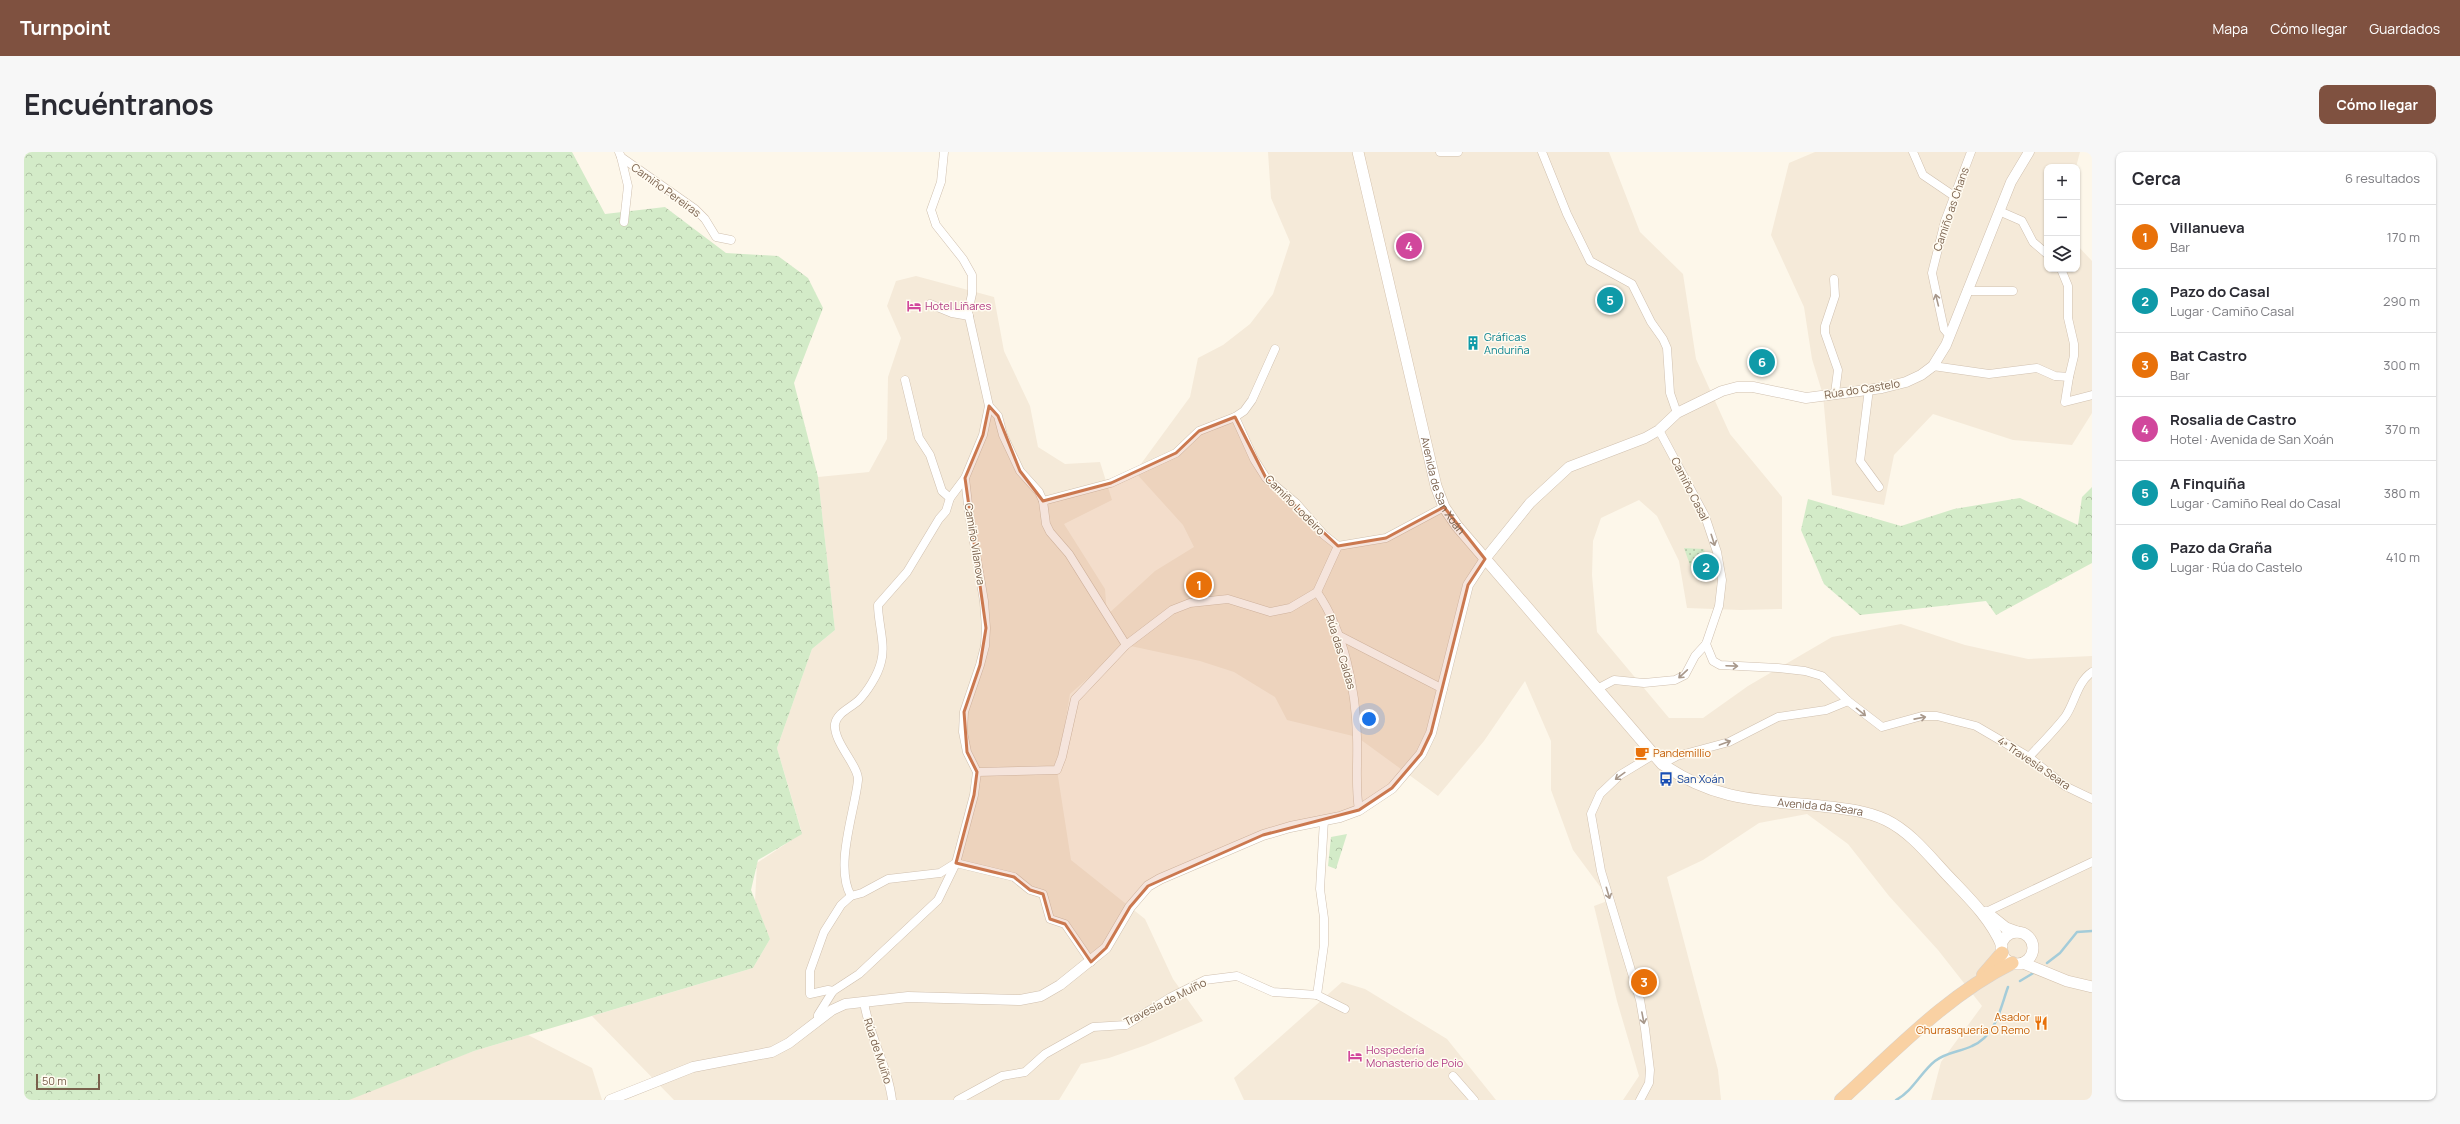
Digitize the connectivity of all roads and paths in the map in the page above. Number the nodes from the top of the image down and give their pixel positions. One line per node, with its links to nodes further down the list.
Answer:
1 (944, 152): 20 (street, Camiño Vilanova)
2 (1358, 152): 37 (main road, Avenida de San Xoán)
3 (1440, 152): 4 (street)
4 (1458, 152)
5 (1542, 152): 30 (street)
6 (1913, 152): 10 (street)
7 (1971, 152): 10 (street, Camiño as Chans)
8 (2027, 152): 11 (street, Rúa do Castelo)
9 (620, 154): 12 (street); 13 (street, Camiño Pereiras)
10 (1954, 196): 21 (street, Camiño as Chans, one-way to 10)
11 (1999, 210): 14 (street); 17 (street, Rúa do Castelo)
12 (624, 222)
13 (731, 240)
14 (2044, 252)
15 (2062, 272): 24 (street)
16 (1834, 278): 27 (street)
17 (1967, 291): 18 (street); 21 (street, Rúa do Castelo)
18 (2013, 291)
19 (930, 304): 20 (street)
20 (969, 316): 29 (street, Camiño Vilanova)
21 (1950, 336): 23 (street, Rúa do Castelo)
22 (1275, 349): 31 (street)
23 (1933, 366): 24 (street); 26 (street, Rúa do Castelo)
24 (2069, 377): 28 (street)
25 (905, 380): 35 (street)
26 (1869, 389): 27 (street, Rúa do Castelo); 34 (street)
27 (1835, 393): 30 (street, Rúa do Castelo)
28 (2092, 395)
29 (989, 406): 33 (street, Camiño Vilanova); 36 (street)
30 (1677, 413): 32 (street, Rúa do Castelo)
31 (1235, 417): 36 (street); 38 (street, Camiño Lodeiro)
32 (1659, 430): 39 (street, Rúa do Castelo); 42 (street, Camiño Casal, one-way to 42)
33 (965, 478): 35 (street); 51 (street, Camiño Vilanova)
34 (1879, 487)
35 (950, 498): 57 (street)
36 (1043, 501): 43 (street)
37 (1444, 507): 38 (street); 39 (main road, Avenida de San Xoán)
38 (1338, 546): 40 (street)
39 (1485, 559): 45 (street, Rúa do Castelo); 46 (main road, Avenida de San Xoán)
40 (1317, 592): 41 (street, Rúa das Caldas); 43 (street)
41 (1338, 635): 45 (street); 53 (street, Rúa das Caldas)
42 (1706, 644): 46 (street, one-way to 46); 47 (street, one-way to 47)
43 (1126, 645): 51 (street)
44 (2092, 672): 49 (street)
45 (1443, 689): 53 (street, Rúa do Castelo)
46 (1598, 689): 48 (main road, Avenida de San Xoán)
47 (1848, 701): 49 (street, 4ª Travesía Seara, one-way to 49); 50 (street, one-way to 47)
48 (1653, 755): 50 (main road, Avenida da Seara); 78 (street, one-way to 78)
49 (2029, 757): 52 (street, 4ª Travesía Seara)
50 (1662, 764): 58 (main road, Avenida da Seara)
51 (977, 772): 56 (street)
52 (2092, 799)
53 (1359, 810): 54 (street, Rúa do Castelo)
54 (1324, 820): 63 (street, Rúa do Castelo); 69 (street)
55 (2092, 862): 59 (street)
56 (956, 863): 57 (street); 63 (street); 68 (street)
57 (851, 896): 68 (street)
58 (1968, 897): 59 (main road, Avenida da Seara); 61 (main road, Avenida da Seara)
59 (1986, 912): 60 (main road, Avenida da Seara)
60 (2017, 932): 61 (main road); 62 (main road)
61 (2002, 949): 64 (main road); 66 (highway)
62 (2032, 954): 64 (main road); 65 (main road)
63 (1091, 962): 70 (street, Rúa do Castelo)
64 (2018, 963): 65 (main road); 66 (highway)
65 (2052, 976): 67 (main road)
66 (1977, 982): 79 (highway)
67 (2092, 988)
68 (833, 992): 72 (street)
69 (1316, 995): 71 (street, Travesía de Muíño); 76 (street, Travesía de Muíño)
70 (864, 1002): 72 (street, Rúa do Castelo); 75 (street, Rúa de Muíño)
71 (1345, 1009)
72 (818, 1020): 74 (street, Rúa do Castelo)
73 (1453, 1076): 77 (street)
74 (610, 1100)
75 (892, 1100)
76 (958, 1100)
77 (1474, 1100)
78 (1640, 1100)
79 (1842, 1100)

